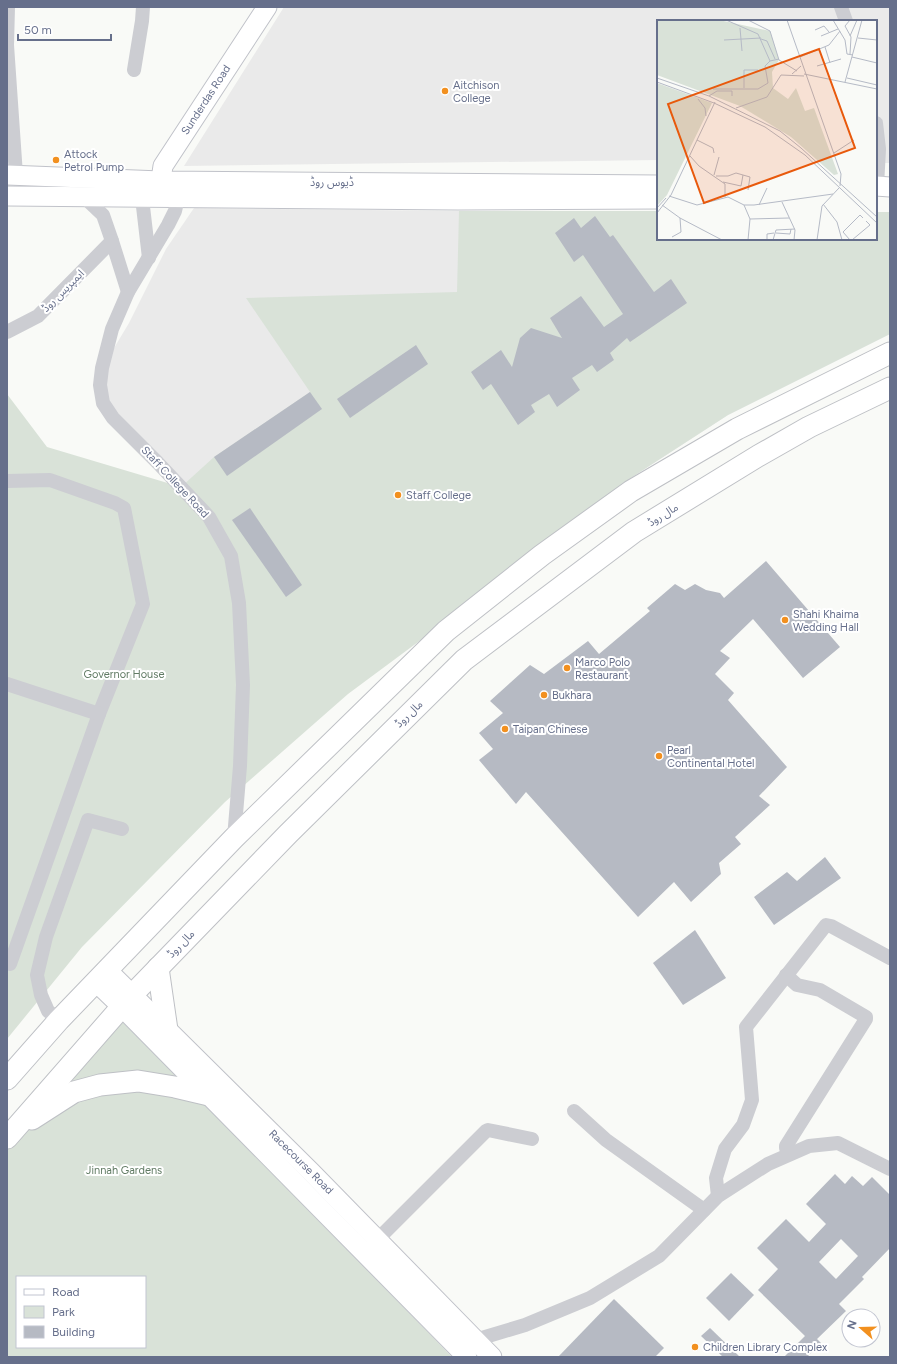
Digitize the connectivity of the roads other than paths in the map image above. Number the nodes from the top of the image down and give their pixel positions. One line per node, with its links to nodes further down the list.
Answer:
1 (8, 7): 8 (street)
2 (143, 7): 6 (street)
3 (267, 7): 10 (main road, Sunderdas Road)
4 (840, 7): 5 (street)
5 (846, 20)
6 (134, 70)
7 (877, 132): 11 (street)
8 (11, 175): 10 (main road, ڈیوس روڈ)
9 (657, 185): 10 (main road, ڈیوس روڈ)
10 (154, 192): 13 (main road, ڈیوس روڈ); 14 (main road, ڈیوس روڈ); 17 (street)
11 (882, 192)
12 (7, 196): 13 (main road, ڈیوس روڈ)
13 (84, 196): 16 (street)
14 (178, 198): 15 (main road, ڈیوس روڈ); 17 (street, Staff College Road)
15 (657, 199)
16 (112, 241): 18 (street); 19 (street, ایمپریس روڈ)
17 (149, 258): 18 (street, Staff College Road)
18 (128, 292): 26 (street, Staff College Road)
19 (7, 332)
20 (890, 353): 26 (main road)
21 (890, 388): 29 (main road, مال روڈ)
22 (7, 481): 24 (street)
23 (7, 684): 24 (street)
24 (99, 714): 28 (street)
25 (122, 829): 33 (street)
26 (234, 838): 31 (main road)
27 (890, 958): 30 (street)
28 (10, 964)
29 (158, 968): 32 (main road, مال روڈ); 34 (main road)
30 (786, 975): 40 (street); 42 (street)
31 (101, 976): 32 (main road, Racecourse Road); 33 (main road)
32 (127, 1001): 34 (main road, Racecourse Road); 36 (main road, Racecourse Road); 38 (main road, مال روڈ)
33 (60, 1020): 35 (main road)
34 (167, 1030): 44 (main road, Racecourse Road)
35 (7, 1079)
36 (209, 1095): 38 (main road); 46 (main road, Racecourse Road)
37 (574, 1111): 43 (street)
38 (11, 1133)
39 (532, 1139): 44 (street)
40 (790, 1154): 41 (street); 42 (street)
41 (890, 1168)
42 (718, 1196): 43 (street)
43 (704, 1210): 45 (street)
44 (378, 1239): 45 (main road, Racecourse Road)
45 (475, 1340): 47 (main road, Racecourse Road)
46 (467, 1357)
47 (492, 1357)

